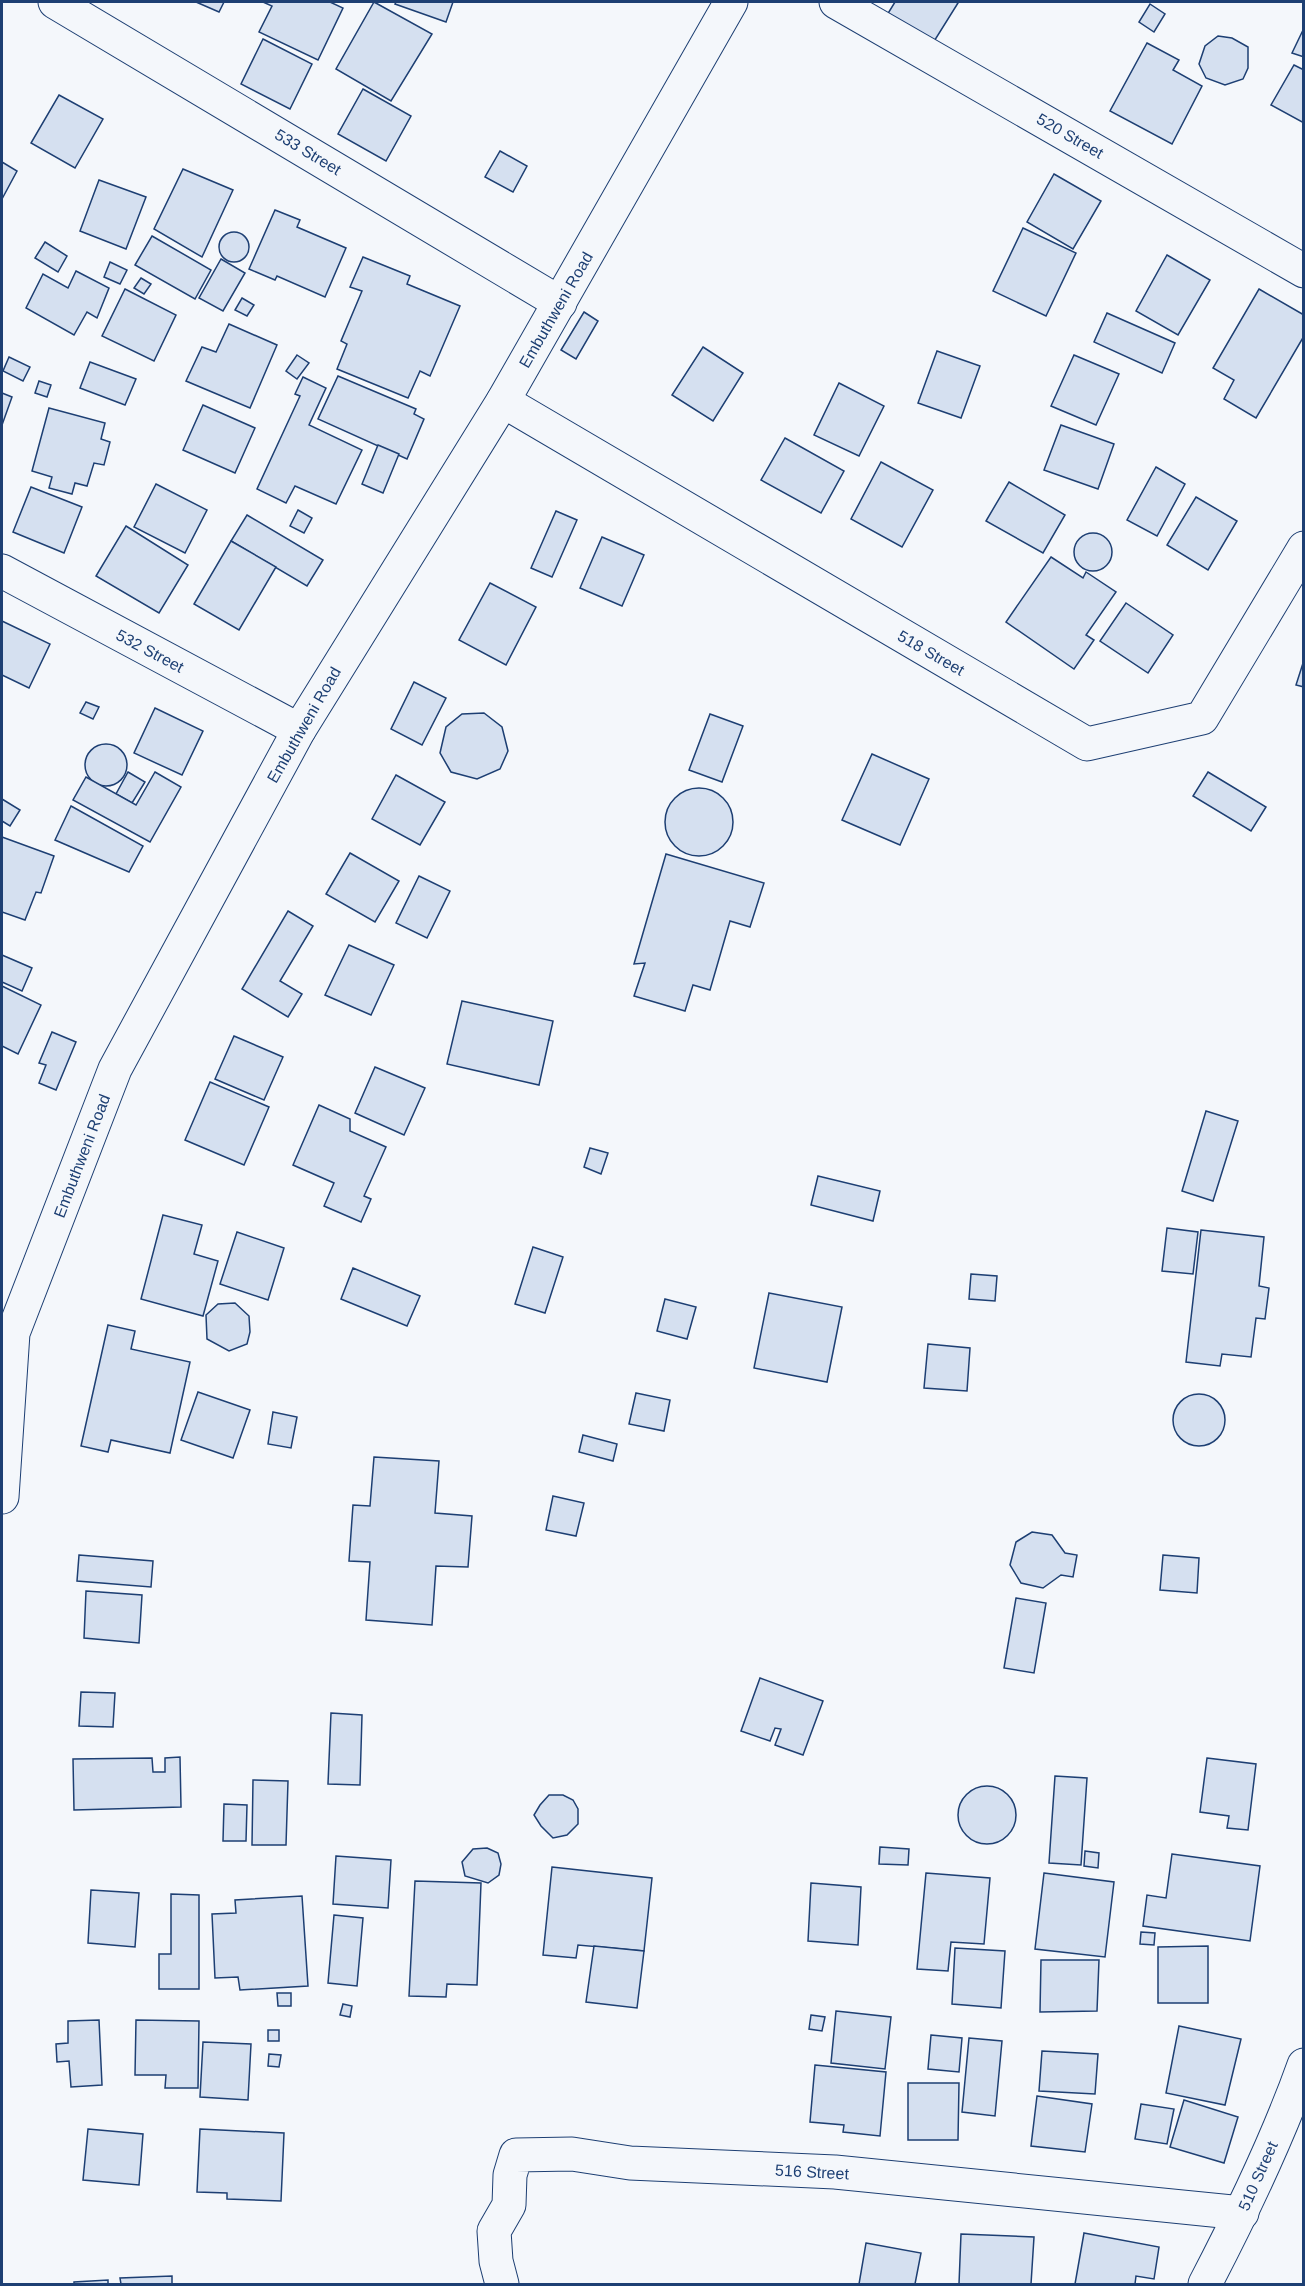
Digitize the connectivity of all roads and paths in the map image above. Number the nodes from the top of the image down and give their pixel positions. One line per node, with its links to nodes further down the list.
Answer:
1 (55, 2): 5 (street, 533 Street)
2 (731, 2): 5 (street, Embuthweni Road)
3 (836, 2): 4 (street, 520 Street)
4 (1304, 271)
5 (560, 303): 6 (street, Embuthweni Road)
6 (503, 401): 7 (street, 518 Street); 9 (street, Embuthweni Road)
7 (1304, 548)
8 (2, 571): 9 (street, 532 Street)
9 (299, 730): 10 (street, Embuthweni Road)
10 (7, 1330): 11 (street, Embuthweni Road)
11 (2, 1497)
12 (1304, 2064): 13 (street, 510 Street)
13 (1296, 2111): 14 (street, 510 Street)
14 (1242, 2213): 15 (street, 516 Street); 16 (street, 510 Street)
15 (502, 2284)
16 (1205, 2284)

